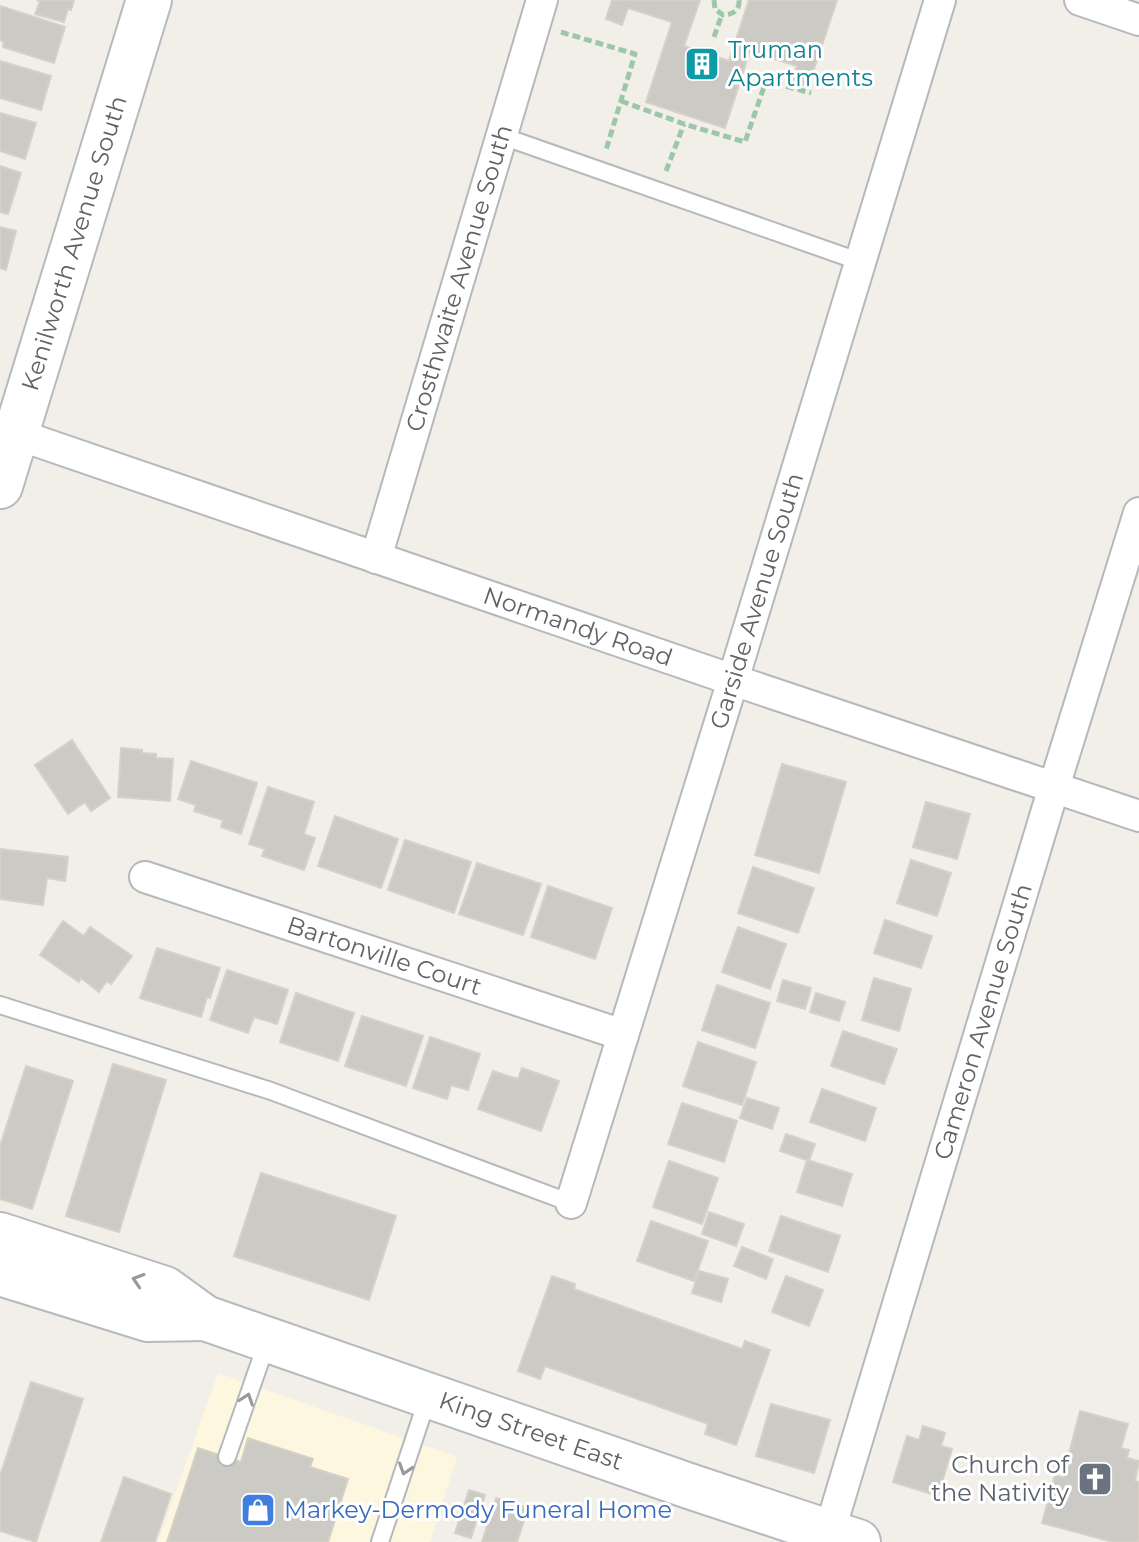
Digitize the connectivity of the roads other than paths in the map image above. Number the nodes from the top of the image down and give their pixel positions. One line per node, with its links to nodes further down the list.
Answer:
1 (149, 0): 8 (main road, Kenilworth Avenue South)
2 (940, 0): 7 (street, Garside Avenue South)
3 (1080, 0): 5 (street)
4 (539, 12): 6 (street, Crosthwaite Avenue South)
5 (1139, 20)
6 (502, 136): 7 (lane); 11 (street, Crosthwaite Avenue South)
7 (861, 262): 12 (street, Garside Avenue South)
8 (16, 434): 9 (main road, Kenilworth Avenue South); 11 (street, Normandy Road)
9 (0, 486)
10 (1139, 513): 13 (street, Cameron Avenue South)
11 (376, 558): 12 (street, Normandy Road)
12 (733, 680): 13 (street, Normandy Road); 17 (street, Garside Avenue South)
13 (1054, 787): 14 (street, Normandy Road); 27 (street, Cameron Avenue South)
14 (1139, 816)
15 (145, 877): 17 (street, Bartonville Court)
16 (0, 1005): 18 (lane)
17 (623, 1035): 18 (street, Garside Avenue South)
18 (571, 1203)
19 (0, 1235): 23 (main road, King Street East, one-way to 19)
20 (0, 1273): 22 (main road, King Street East)
21 (0, 1289): 22 (main road)
22 (46, 1289): 23 (main road, King Street East)
23 (205, 1318): 24 (main road, King Street East)
24 (267, 1340): 25 (main road, King Street East); 26 (lane, one-way to 24)
25 (429, 1396): 27 (main road, King Street East); 28 (lane, one-way to 28)
26 (227, 1457)
27 (844, 1537)
28 (380, 1542)

